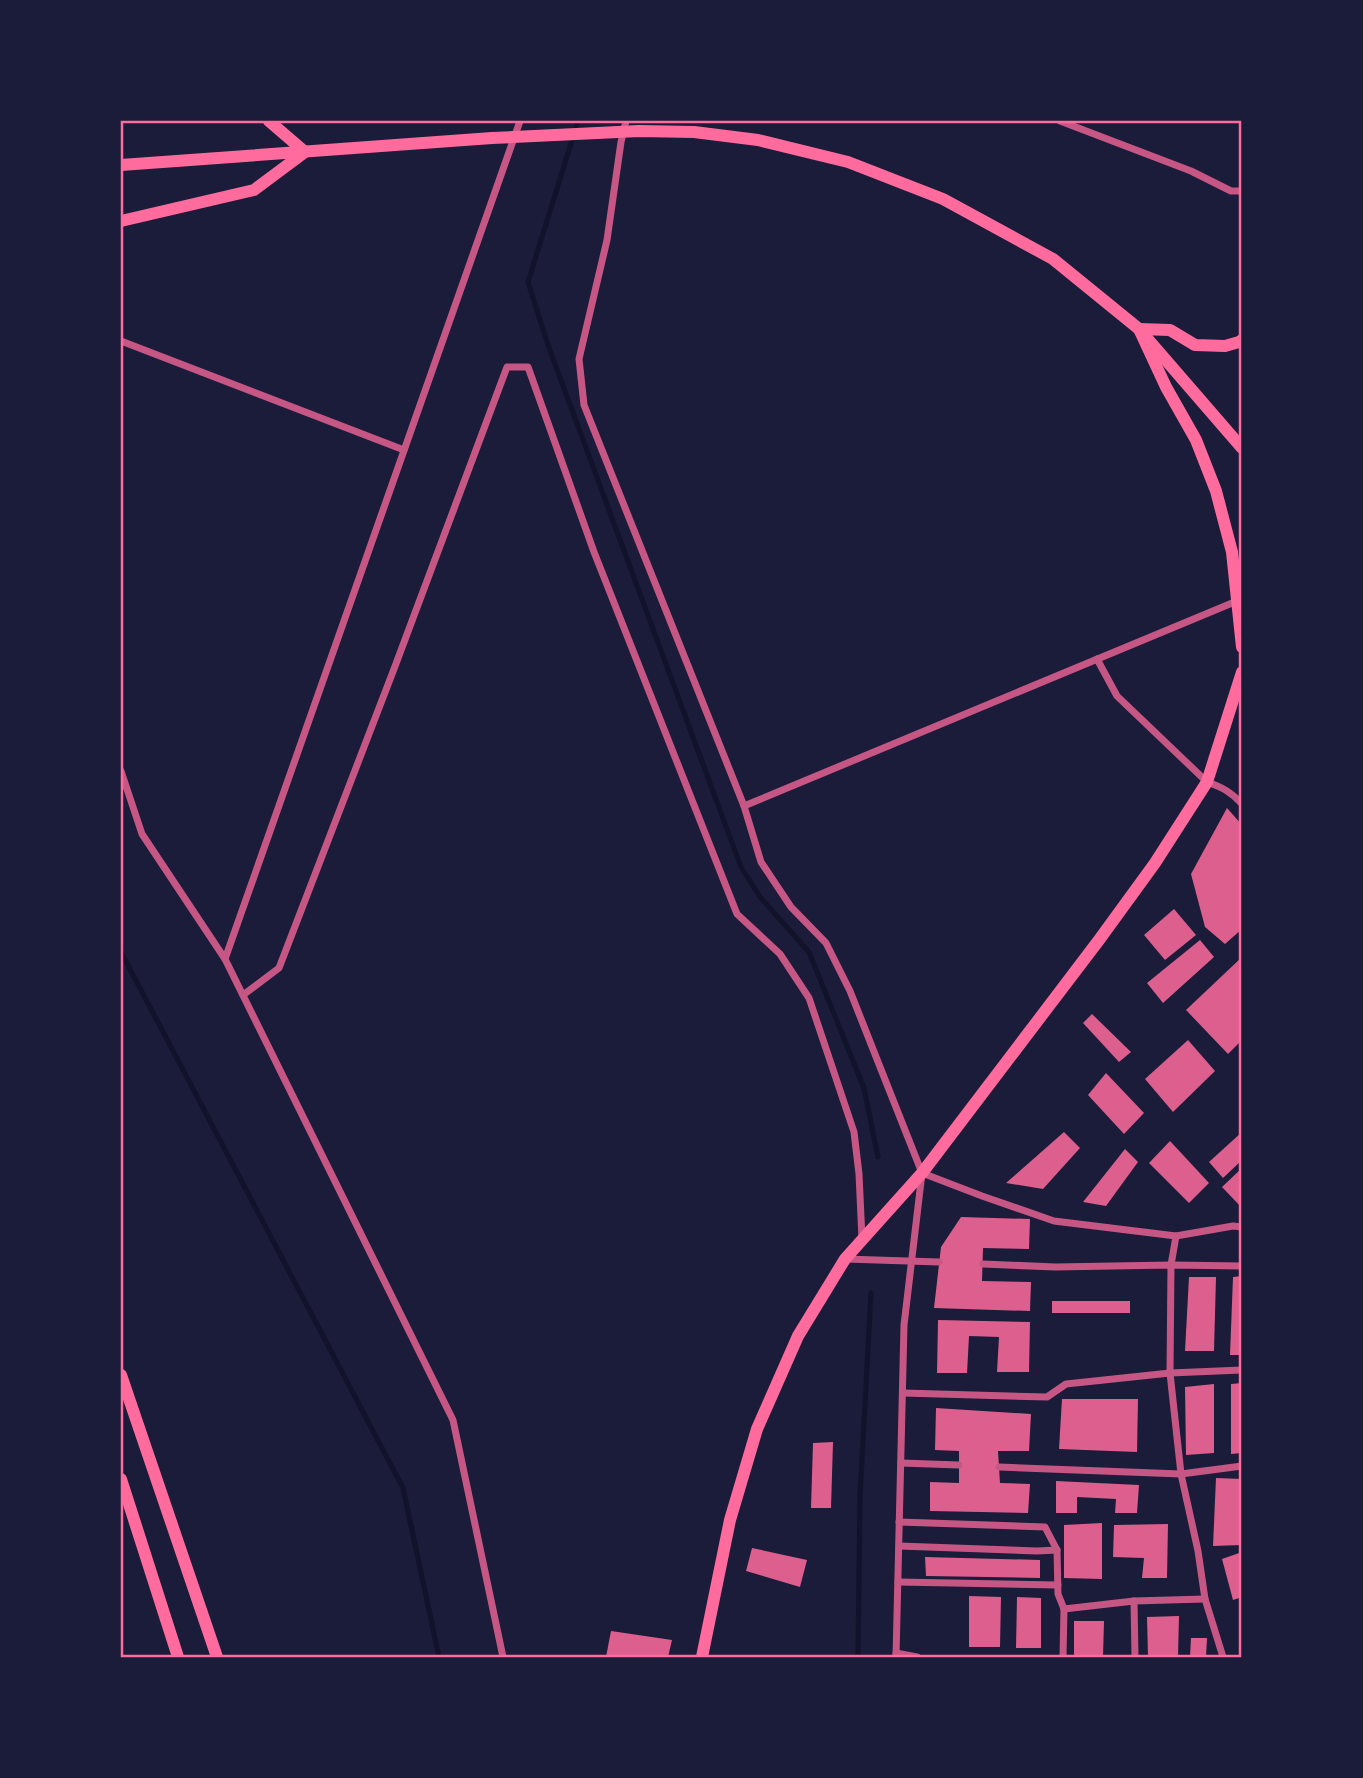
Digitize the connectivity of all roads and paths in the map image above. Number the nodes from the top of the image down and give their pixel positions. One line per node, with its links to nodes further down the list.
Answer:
1 (269, 121): 5 (main road)
2 (520, 121): 13 (street)
3 (1060, 121): 7 (street)
4 (625, 123): 22 (street)
5 (305, 152): 6 (main road); 8 (main road); 9 (main road)
6 (121, 164)
7 (1242, 191)
8 (121, 220)
9 (1139, 329): 10 (main road); 12 (main road); 14 (main road)
10 (1242, 340)
11 (121, 341): 13 (street)
12 (1242, 448)
13 (404, 450): 23 (street)
14 (1237, 601): 15 (main road); 16 (street)
15 (1242, 647)
16 (1097, 659): 20 (street); 22 (street)
17 (1242, 672): 18 (main road)
18 (1238, 699): 20 (main road)
19 (121, 772): 23 (street)
20 (1207, 782): 21 (street); 25 (main road)
21 (1242, 804)
22 (744, 806): 25 (street)
23 (225, 959): 24 (street)
24 (243, 995): 28 (street); 56 (street)
25 (922, 1173): 27 (street); 28 (main road); 30 (street)
26 (1242, 1227): 27 (street)
27 (1176, 1236): 33 (street)
28 (862, 1240): 29 (main road)
29 (845, 1259): 30 (street); 57 (main road)
30 (912, 1261): 31 (street); 38 (street)
31 (939, 1262)
32 (982, 1264): 33 (street)
33 (1171, 1265): 34 (street); 36 (street)
34 (1242, 1266)
35 (1242, 1370): 36 (street)
36 (1170, 1373): 38 (street); 43 (street)
37 (121, 1375): 55 (main road)
38 (903, 1393): 39 (street)
39 (901, 1462): 40 (street); 45 (street)
40 (959, 1465)
41 (999, 1466): 43 (street)
42 (1242, 1466): 43 (street)
43 (1181, 1474): 50 (street)
44 (121, 1479): 54 (main road)
45 (899, 1522): 46 (street); 47 (street)
46 (899, 1546): 47 (street); 48 (street)
47 (1057, 1550): 49 (street)
48 (898, 1582): 49 (street); 53 (street)
49 (1058, 1585): 52 (street)
50 (1205, 1599): 51 (street); 61 (street)
51 (1134, 1601): 52 (street); 60 (street)
52 (1064, 1609): 59 (street)
53 (896, 1655): 58 (street)
54 (178, 1657)
55 (217, 1657)
56 (503, 1657)
57 (702, 1657)
58 (917, 1657)
59 (1063, 1657)
60 (1135, 1657)
61 (1223, 1657)

